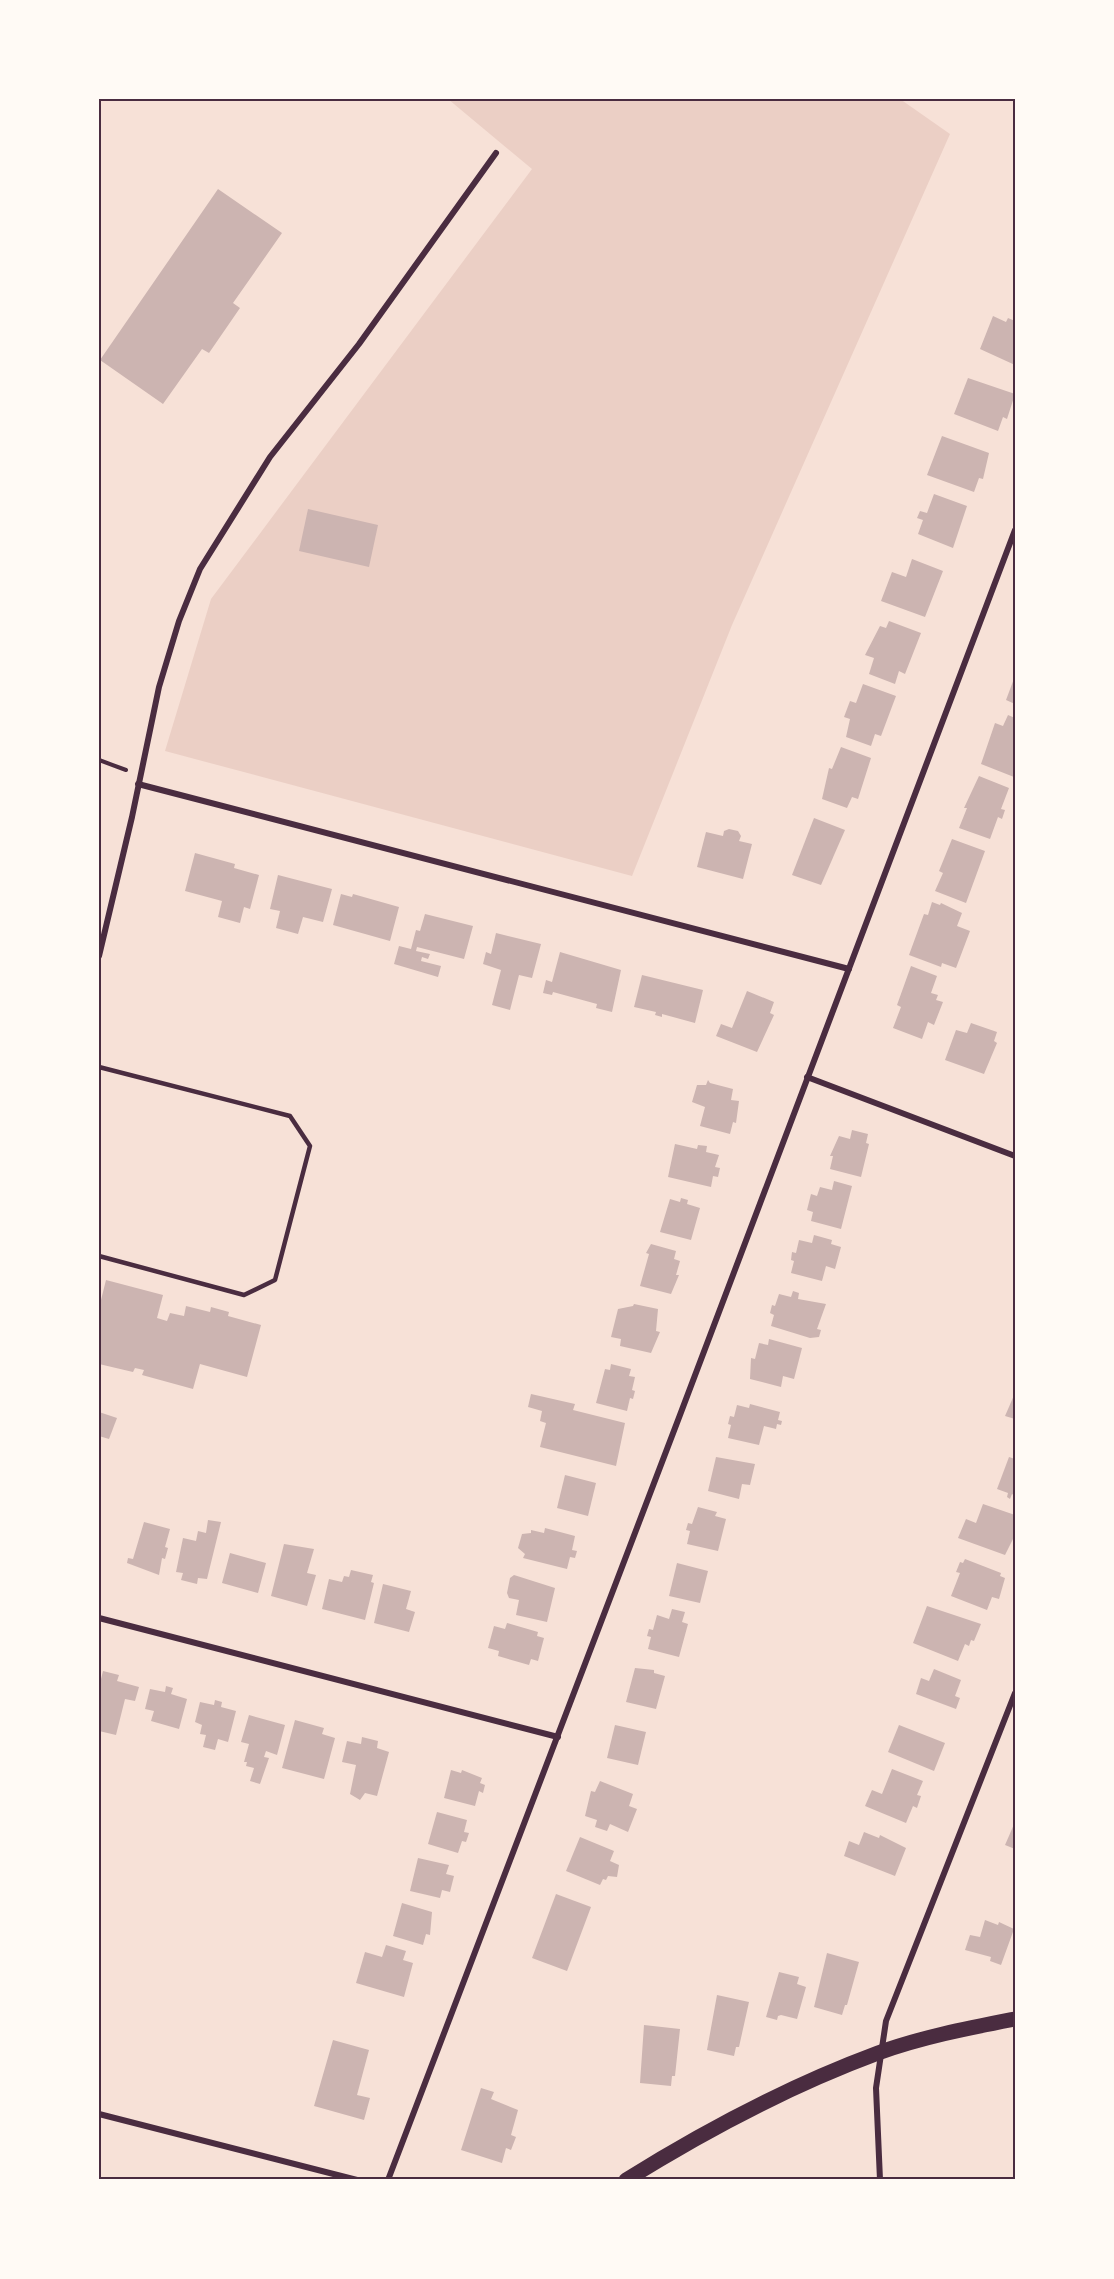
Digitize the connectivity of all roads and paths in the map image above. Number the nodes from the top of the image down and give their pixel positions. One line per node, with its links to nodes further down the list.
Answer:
1 (496, 153): 4 (street)
2 (1015, 530): 6 (street)
3 (99, 760): 4 (path)
4 (138, 784): 5 (street); 6 (street)
5 (99, 957)
6 (849, 969): 8 (street)
7 (99, 1067): 10 (lane)
8 (807, 1077): 9 (street); 13 (street)
9 (1015, 1156)
10 (99, 1256)
11 (99, 1618): 13 (street)
12 (1015, 1693): 15 (street)
13 (558, 1737): 18 (street)
14 (1015, 2019): 15 (main road)
15 (879, 2052): 19 (main road); 20 (street)
16 (99, 2114): 17 (street)
17 (357, 2180)
18 (388, 2180)
19 (626, 2180)
20 (880, 2180)

